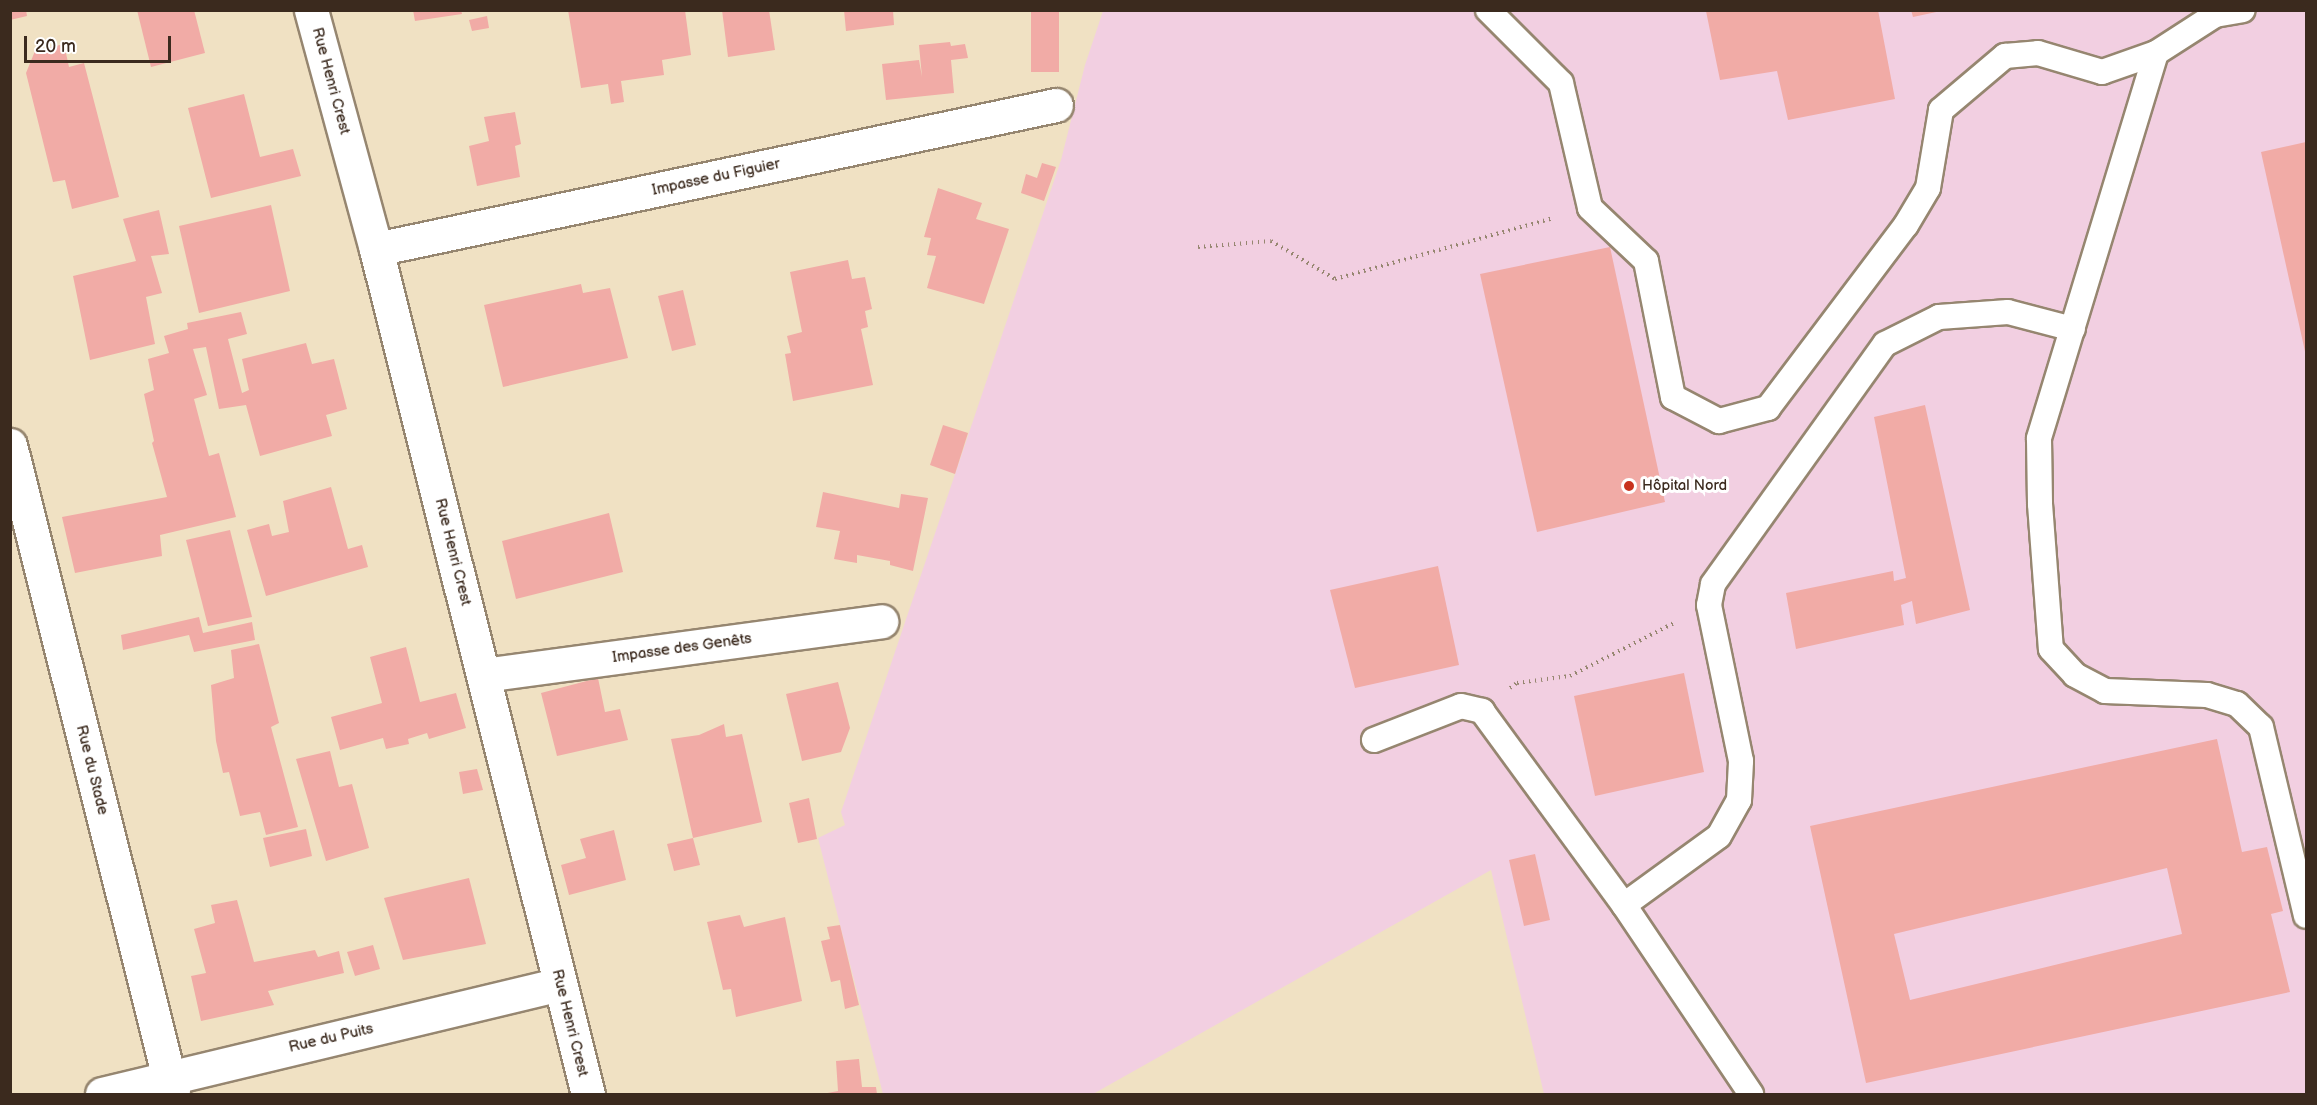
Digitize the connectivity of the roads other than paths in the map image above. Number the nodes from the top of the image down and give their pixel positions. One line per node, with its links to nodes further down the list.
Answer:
1 (311, 10): 6 (street, Rue Henri Crest)
2 (1488, 10): 4 (lane)
3 (2243, 10): 4 (lane)
4 (2156, 53): 7 (lane)
5 (1056, 105): 6 (street, Impasse du Figuier)
6 (376, 249): 10 (street, Rue Henri Crest)
7 (2073, 328): 12 (lane); 13 (lane)
8 (10, 445): 15 (street, Rue du Stade)
9 (881, 621): 10 (street, Impasse des Genêts)
10 (484, 675): 14 (street, Rue Henri Crest)
11 (1374, 740): 12 (lane)
12 (1624, 905): 18 (lane)
13 (2307, 916)
14 (560, 984): 15 (street, Rue du Puits); 17 (street, Rue Henri Crest)
15 (171, 1085): 16 (street, Rue du Puits)
16 (102, 1095)
17 (588, 1095)
18 (1751, 1095)

